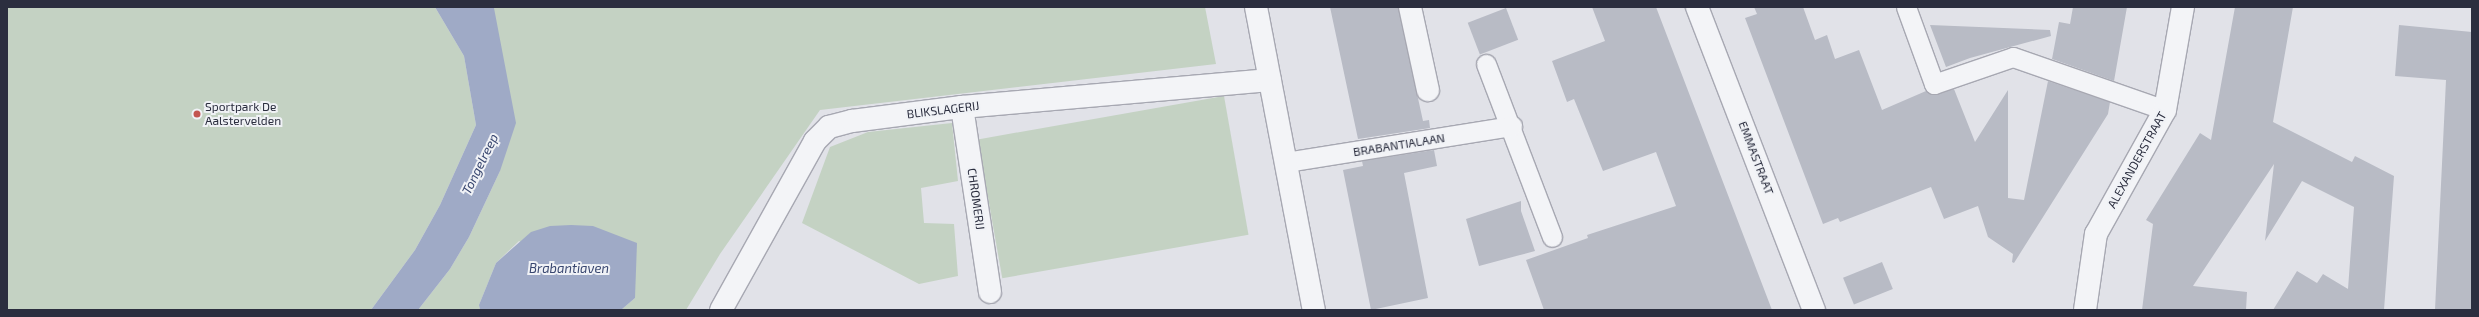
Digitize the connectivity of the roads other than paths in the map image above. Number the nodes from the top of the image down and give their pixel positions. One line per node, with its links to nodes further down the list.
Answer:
1 (1256, 7): 7 (street)
2 (1410, 7): 8 (street)
3 (1697, 7): 17 (street, EMMASTRAAT)
4 (1906, 7): 10 (lane)
5 (2183, 7): 10 (street, ALEXANDERSTRAAT)
6 (1486, 64): 11 (lane)
7 (1270, 80): 9 (street, BLIKSLAGERIJ); 12 (street)
8 (1428, 90)
9 (962, 108): 14 (street, CHROMERIJ); 15 (street, BLIKSLAGERIJ)
10 (2165, 110): 18 (street, ALEXANDERSTRAAT)
11 (1512, 126): 12 (lane, BRABANTIALAAN); 13 (lane)
12 (1286, 162): 16 (street)
13 (1552, 237)
14 (990, 292)
15 (721, 310)
16 (1314, 310)
17 (1814, 310)
18 (2085, 310)

